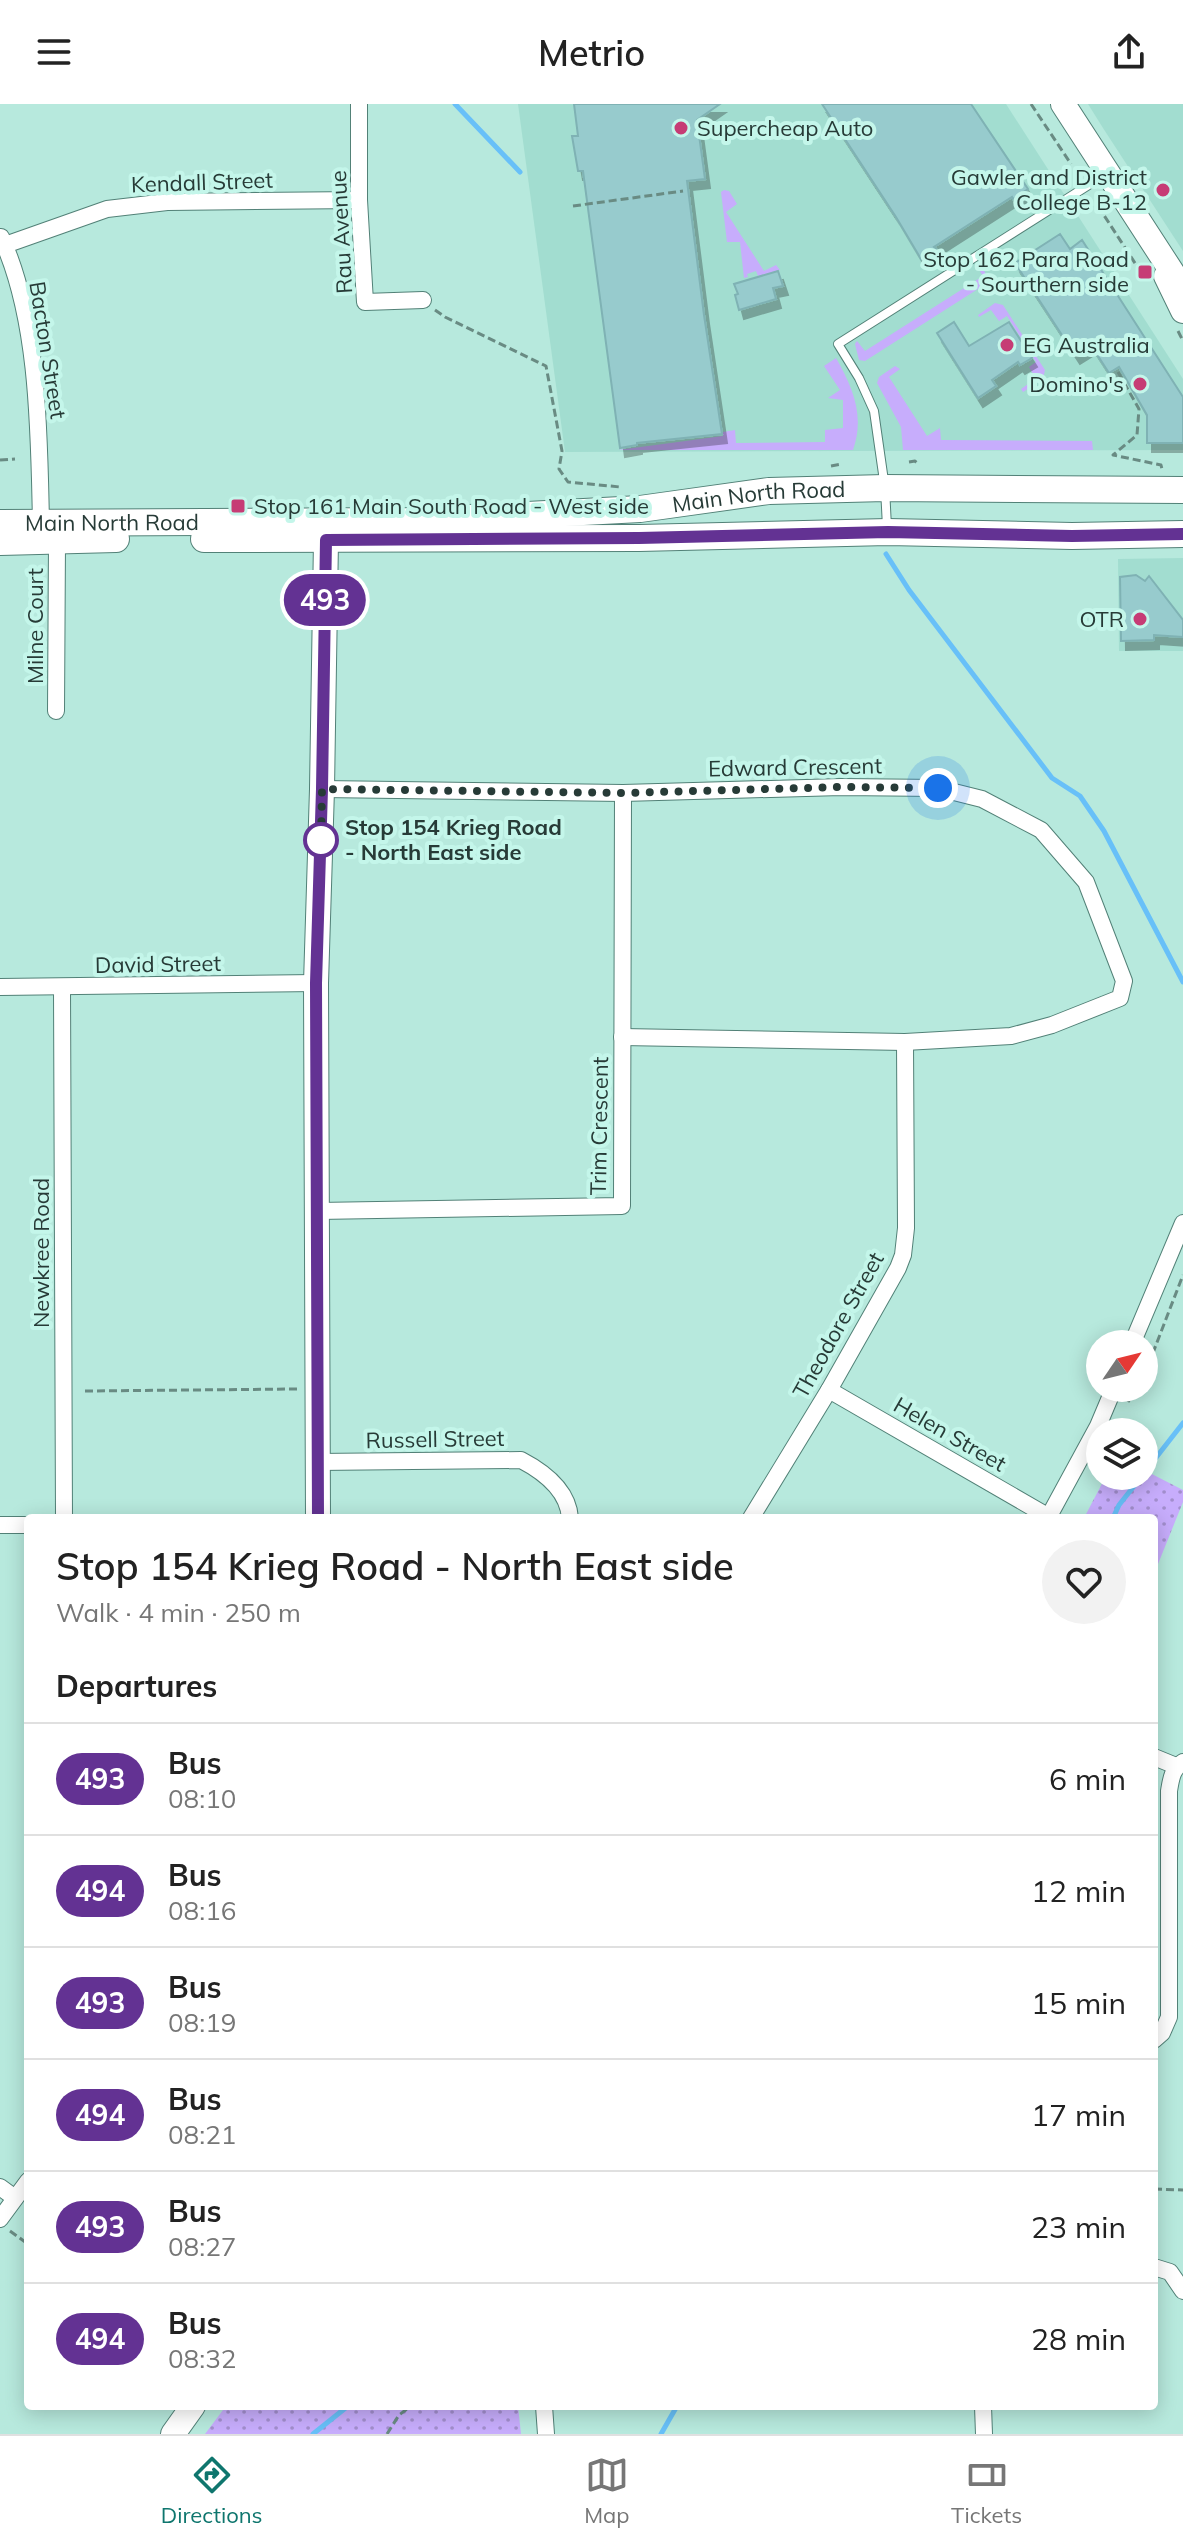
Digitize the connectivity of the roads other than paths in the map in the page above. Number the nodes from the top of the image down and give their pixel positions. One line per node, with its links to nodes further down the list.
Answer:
1 (359, 104): 4 (street, Rau Avenue)
2 (1063, 104): 3 (street)
3 (1108, 173): 5 (street); 11 (lane)
4 (359, 200): 6 (street, Kendall Street); 8 (street, Rau Avenue)
5 (1140, 223): 7 (street); 9 (street)
6 (2, 240): 15 (street, Bacton Street)
7 (1183, 289)
8 (423, 300)
9 (1180, 319)
10 (1173, 482): 11 (main road, Main North Road)
11 (885, 488): 13 (main road, Main North Road); 16 (lane)
12 (289, 521): 13 (main road, Main North Road); 15 (main road, Main North Road); 18 (main road)
13 (354, 521): 18 (main road)
14 (0, 523): 15 (main road, Main North Road)
15 (49, 532): 18 (main road, Main North Road); 19 (main road, Main North Road); 20 (street, Milne Court)
16 (888, 532): 17 (main road, Main North Road); 18 (main road, Main North Road)
17 (1183, 534)
18 (326, 540): 21 (street)
19 (0, 542)
20 (56, 711)
21 (322, 789): 22 (street, Edward Crescent); 23 (street)
22 (623, 793): 26 (street, Trim Crescent); 27 (street, Edward Crescent)
23 (316, 983): 25 (street, David Street); 28 (street)
24 (0, 987): 25 (street, David Street)
25 (62, 988): 34 (street, Newkree Road)
26 (622, 1037): 27 (street, Edward Crescent); 28 (street, Trim Crescent)
27 (905, 1042): 31 (street, Theodore Street)
28 (318, 1211): 33 (street)
29 (1183, 1223): 30 (street)
30 (1138, 1330)
31 (829, 1390): 37 (street, Theodore Street); 38 (street, Helen Street)
32 (1108, 1402): 39 (street)
33 (317, 1462): 35 (street); 36 (street, Russell Street)
34 (64, 1514)
35 (318, 1514)
36 (570, 1514)
37 (753, 1514)
38 (1044, 1514)
39 (1051, 1514)
40 (0, 1525): 41 (street)
41 (24, 1525)
42 (1158, 1758): 43 (street)
43 (1180, 1764): 44 (street)
44 (1158, 2035)
45 (24, 2186): 47 (street)
46 (0, 2187): 47 (street)
47 (15, 2198): 48 (street)
48 (5, 2225)
49 (1158, 2268): 50 (street)
50 (1183, 2291)
51 (190, 2410): 54 (street)
52 (544, 2410): 55 (street)
53 (983, 2410): 56 (street)
54 (173, 2434)
55 (546, 2434)
56 (984, 2434)

